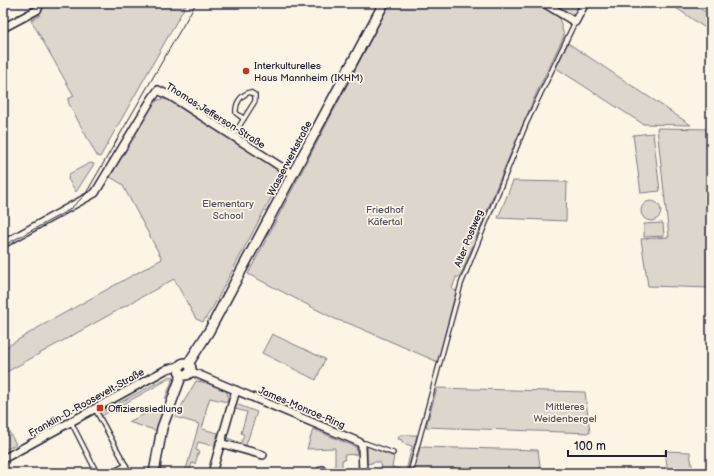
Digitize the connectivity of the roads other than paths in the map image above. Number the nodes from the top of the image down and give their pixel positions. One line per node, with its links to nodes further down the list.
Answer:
1 (41, 3): 6 (street)
2 (384, 3): 9 (street, Wasserwerkstraße)
3 (544, 3): 5 (street)
4 (585, 3): 5 (street, Alter Postweg)
5 (575, 22): 27 (lane, Alter Postweg)
6 (3, 28)
7 (244, 119): 7 (lane); 8 (lane)
8 (233, 136): 9 (street, Thomas-Jefferson-Straße); 10 (street, Thomas-Jefferson-Straße)
9 (292, 174): 11 (street, Wasserwerkstraße)
10 (3, 244)
11 (185, 369): 12 (street, James-Monroe-Ring); 13 (street, Franklin-D.-Roosevelt-Straße); 24 (street, Wasserwerkstraße)
12 (236, 390): 15 (street); 16 (street, James-Monroe-Ring)
13 (95, 409): 14 (street, Franklin-D.-Roosevelt-Straße); 20 (lane)
14 (71, 422): 19 (street, Franklin-D.-Roosevelt-Straße); 21 (lane)
15 (220, 443): 18 (street); 25 (street)
16 (360, 443): 17 (lane, James-Monroe-Ring); 26 (street)
17 (394, 453)
18 (263, 455)
19 (3, 459)
20 (126, 465): 22 (lane); 23 (lane)
21 (97, 473)
22 (111, 473)
23 (130, 473)
24 (154, 473)
25 (212, 473)
26 (363, 473)
27 (410, 473)

